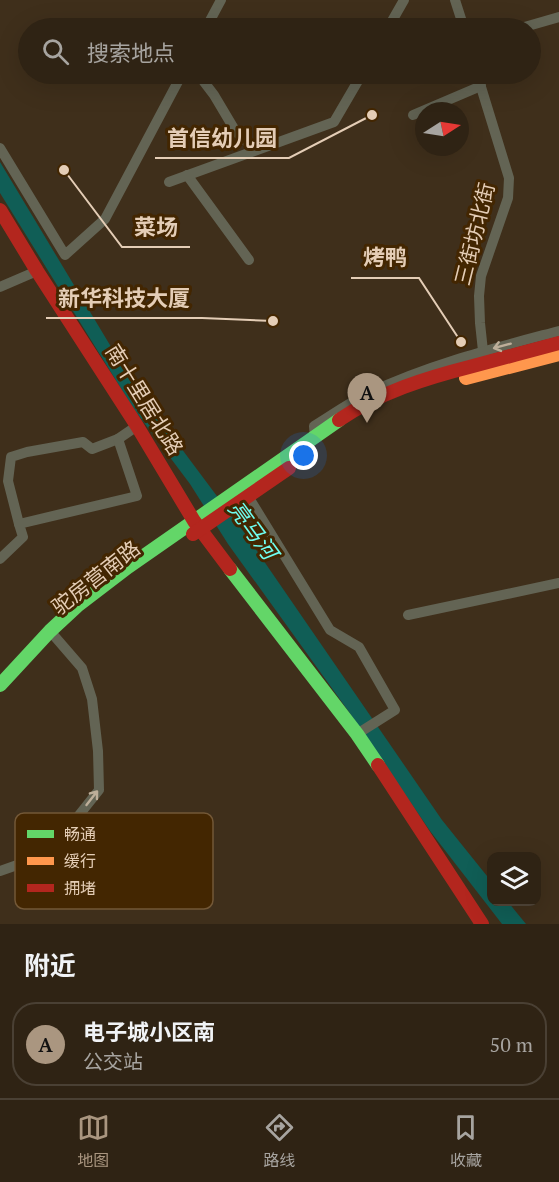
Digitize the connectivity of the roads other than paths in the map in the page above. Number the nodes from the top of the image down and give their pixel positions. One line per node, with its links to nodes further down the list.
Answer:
1 (221, 0): 5 (street)
2 (404, 0): 6 (street)
3 (455, 0): 7 (street)
4 (559, 16): 8 (street)
5 (211, 18)
6 (394, 18)
7 (461, 18)
8 (541, 22)
9 (177, 84): 14 (street)
10 (206, 84): 15 (street)
11 (356, 84): 15 (street)
12 (481, 86): 13 (street); 25 (street, 三街坊北街)
13 (413, 115)
14 (0, 148)
15 (256, 150): 16 (street)
16 (187, 175): 17 (street); 19 (street)
17 (169, 182)
18 (0, 210): 20 (street, 南十里居北路)
19 (249, 260)
20 (37, 271): 21 (street); 26 (street, 南十里居北路)
21 (0, 287)
22 (559, 331): 25 (street, one-way to 25)
23 (559, 344): 25 (street)
24 (559, 354): 25 (street)
25 (485, 362): 28 (street); 28 (street)
26 (137, 426): 27 (street); 30 (street, 南十里居北路)
27 (118, 439): 29 (street); 29 (street)
28 (245, 492): 30 (street, 驼房营南路); 37 (street)
29 (19, 524): 31 (street)
30 (197, 525): 34 (street, 驼房营南路); 37 (street, 南十里居北路)
31 (0, 559)
32 (559, 583): 33 (street)
33 (408, 615)
34 (53, 634): 35 (street, 驼房营南路); 36 (street, 驼房营南路); 38 (street, one-way to 34)
35 (0, 684)
36 (0, 695)
37 (357, 734): 41 (street, 南十里居北路)
38 (81, 813)
39 (15, 866): 40 (street, one-way to 39)
40 (0, 871)
41 (482, 924)

